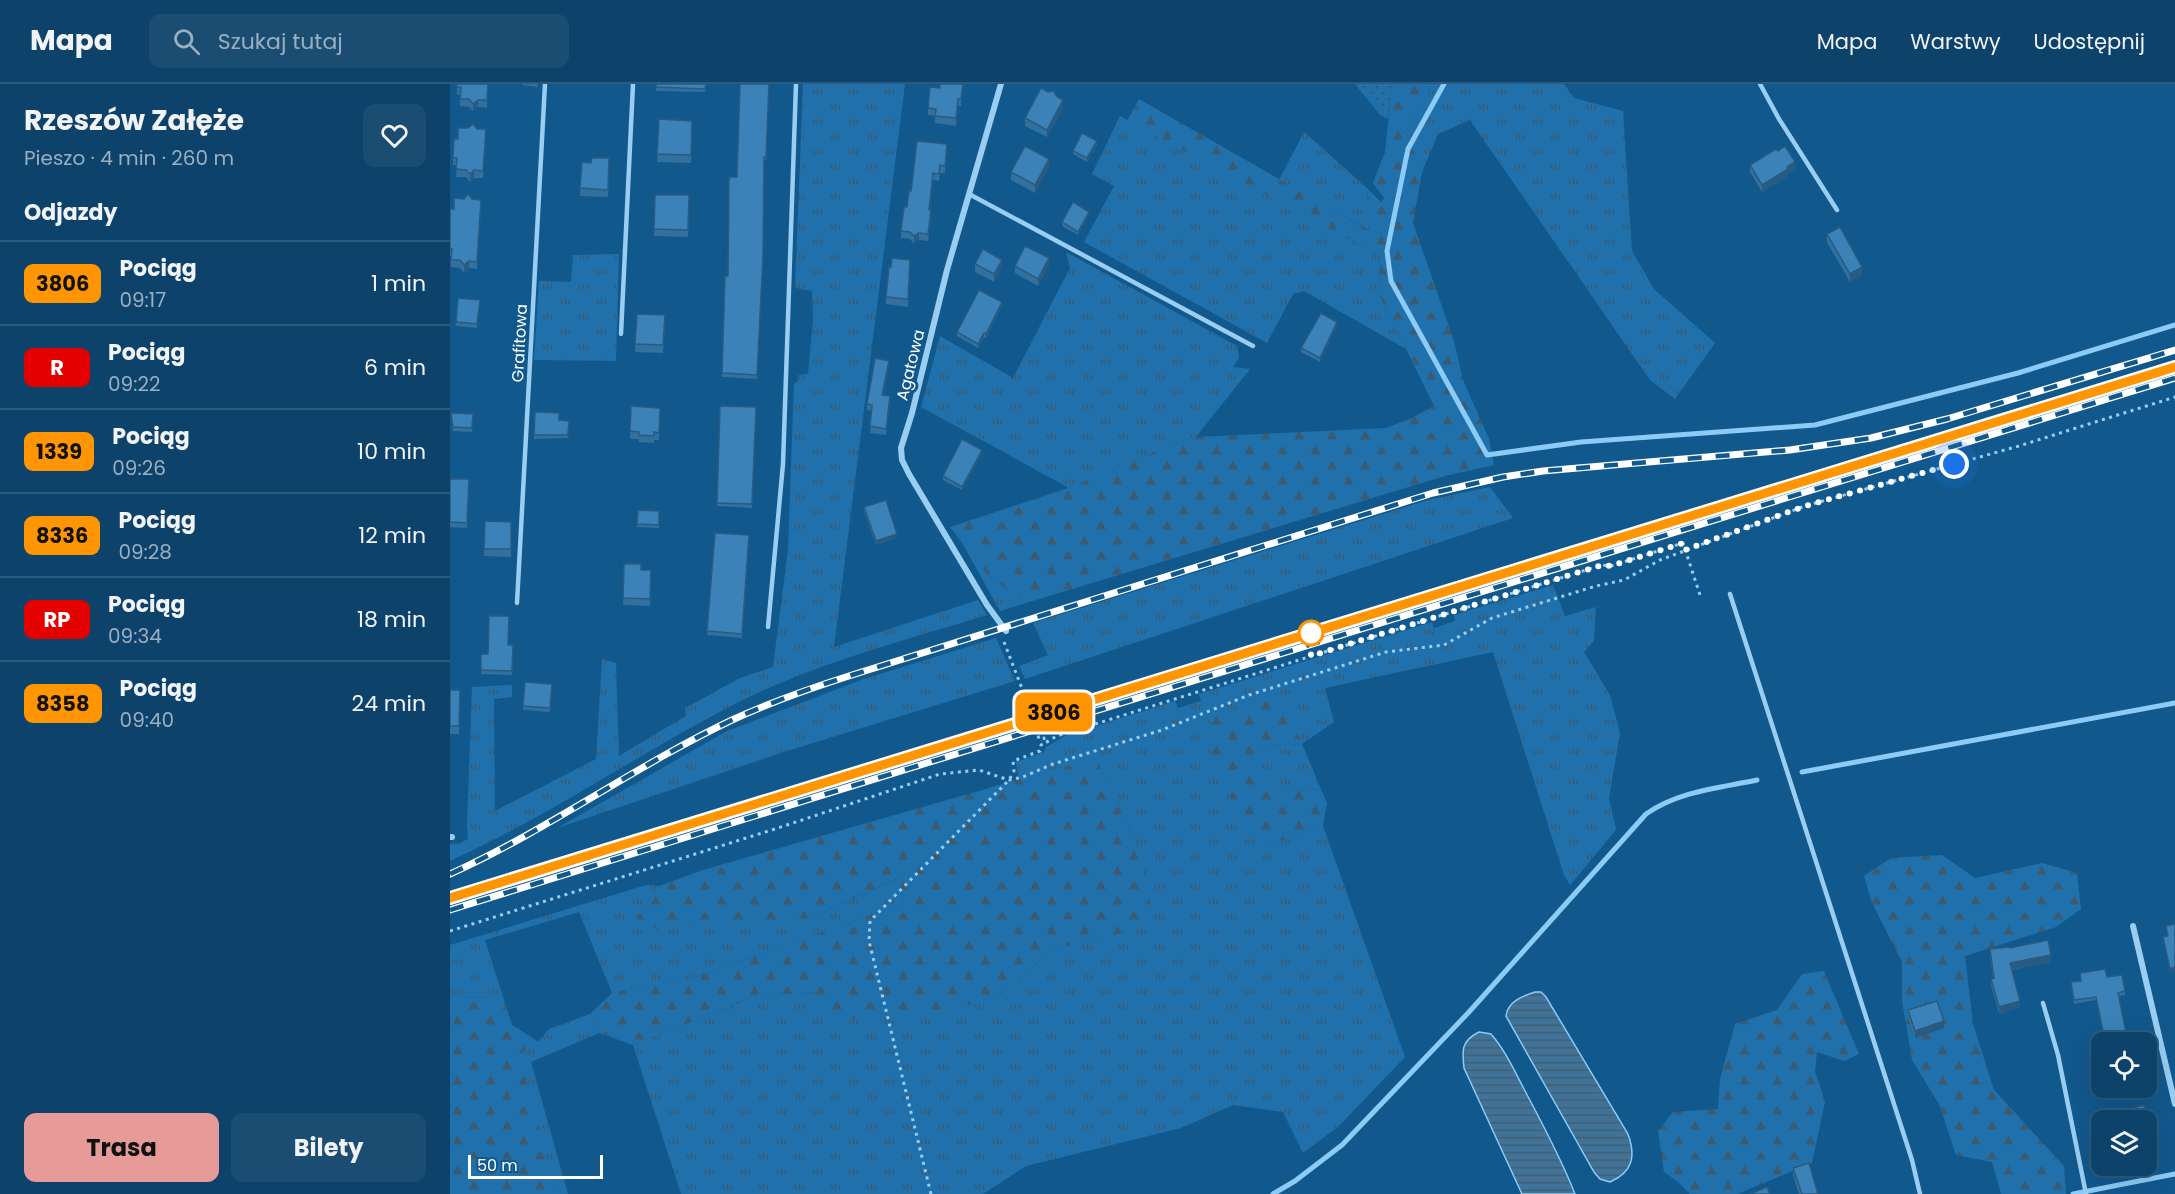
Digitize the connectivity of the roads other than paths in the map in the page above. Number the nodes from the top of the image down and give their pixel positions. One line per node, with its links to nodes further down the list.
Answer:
1 (545, 84): 11 (lane, Grafitowa)
2 (633, 84): 8 (lane)
3 (796, 84): 12 (lane)
4 (1001, 84): 6 (street, Agatowa)
5 (1760, 84): 7 (lane)
6 (969, 194): 9 (lane); 13 (street, Agatowa)
7 (1837, 210)
8 (621, 334)
9 (1253, 346)
10 (1730, 594): 17 (lane)
11 (517, 603)
12 (768, 627)
13 (1006, 631)
14 (2133, 926): 16 (street)
15 (2043, 1003): 18 (lane)
16 (2175, 1104)
17 (1920, 1194)
18 (2086, 1194)

